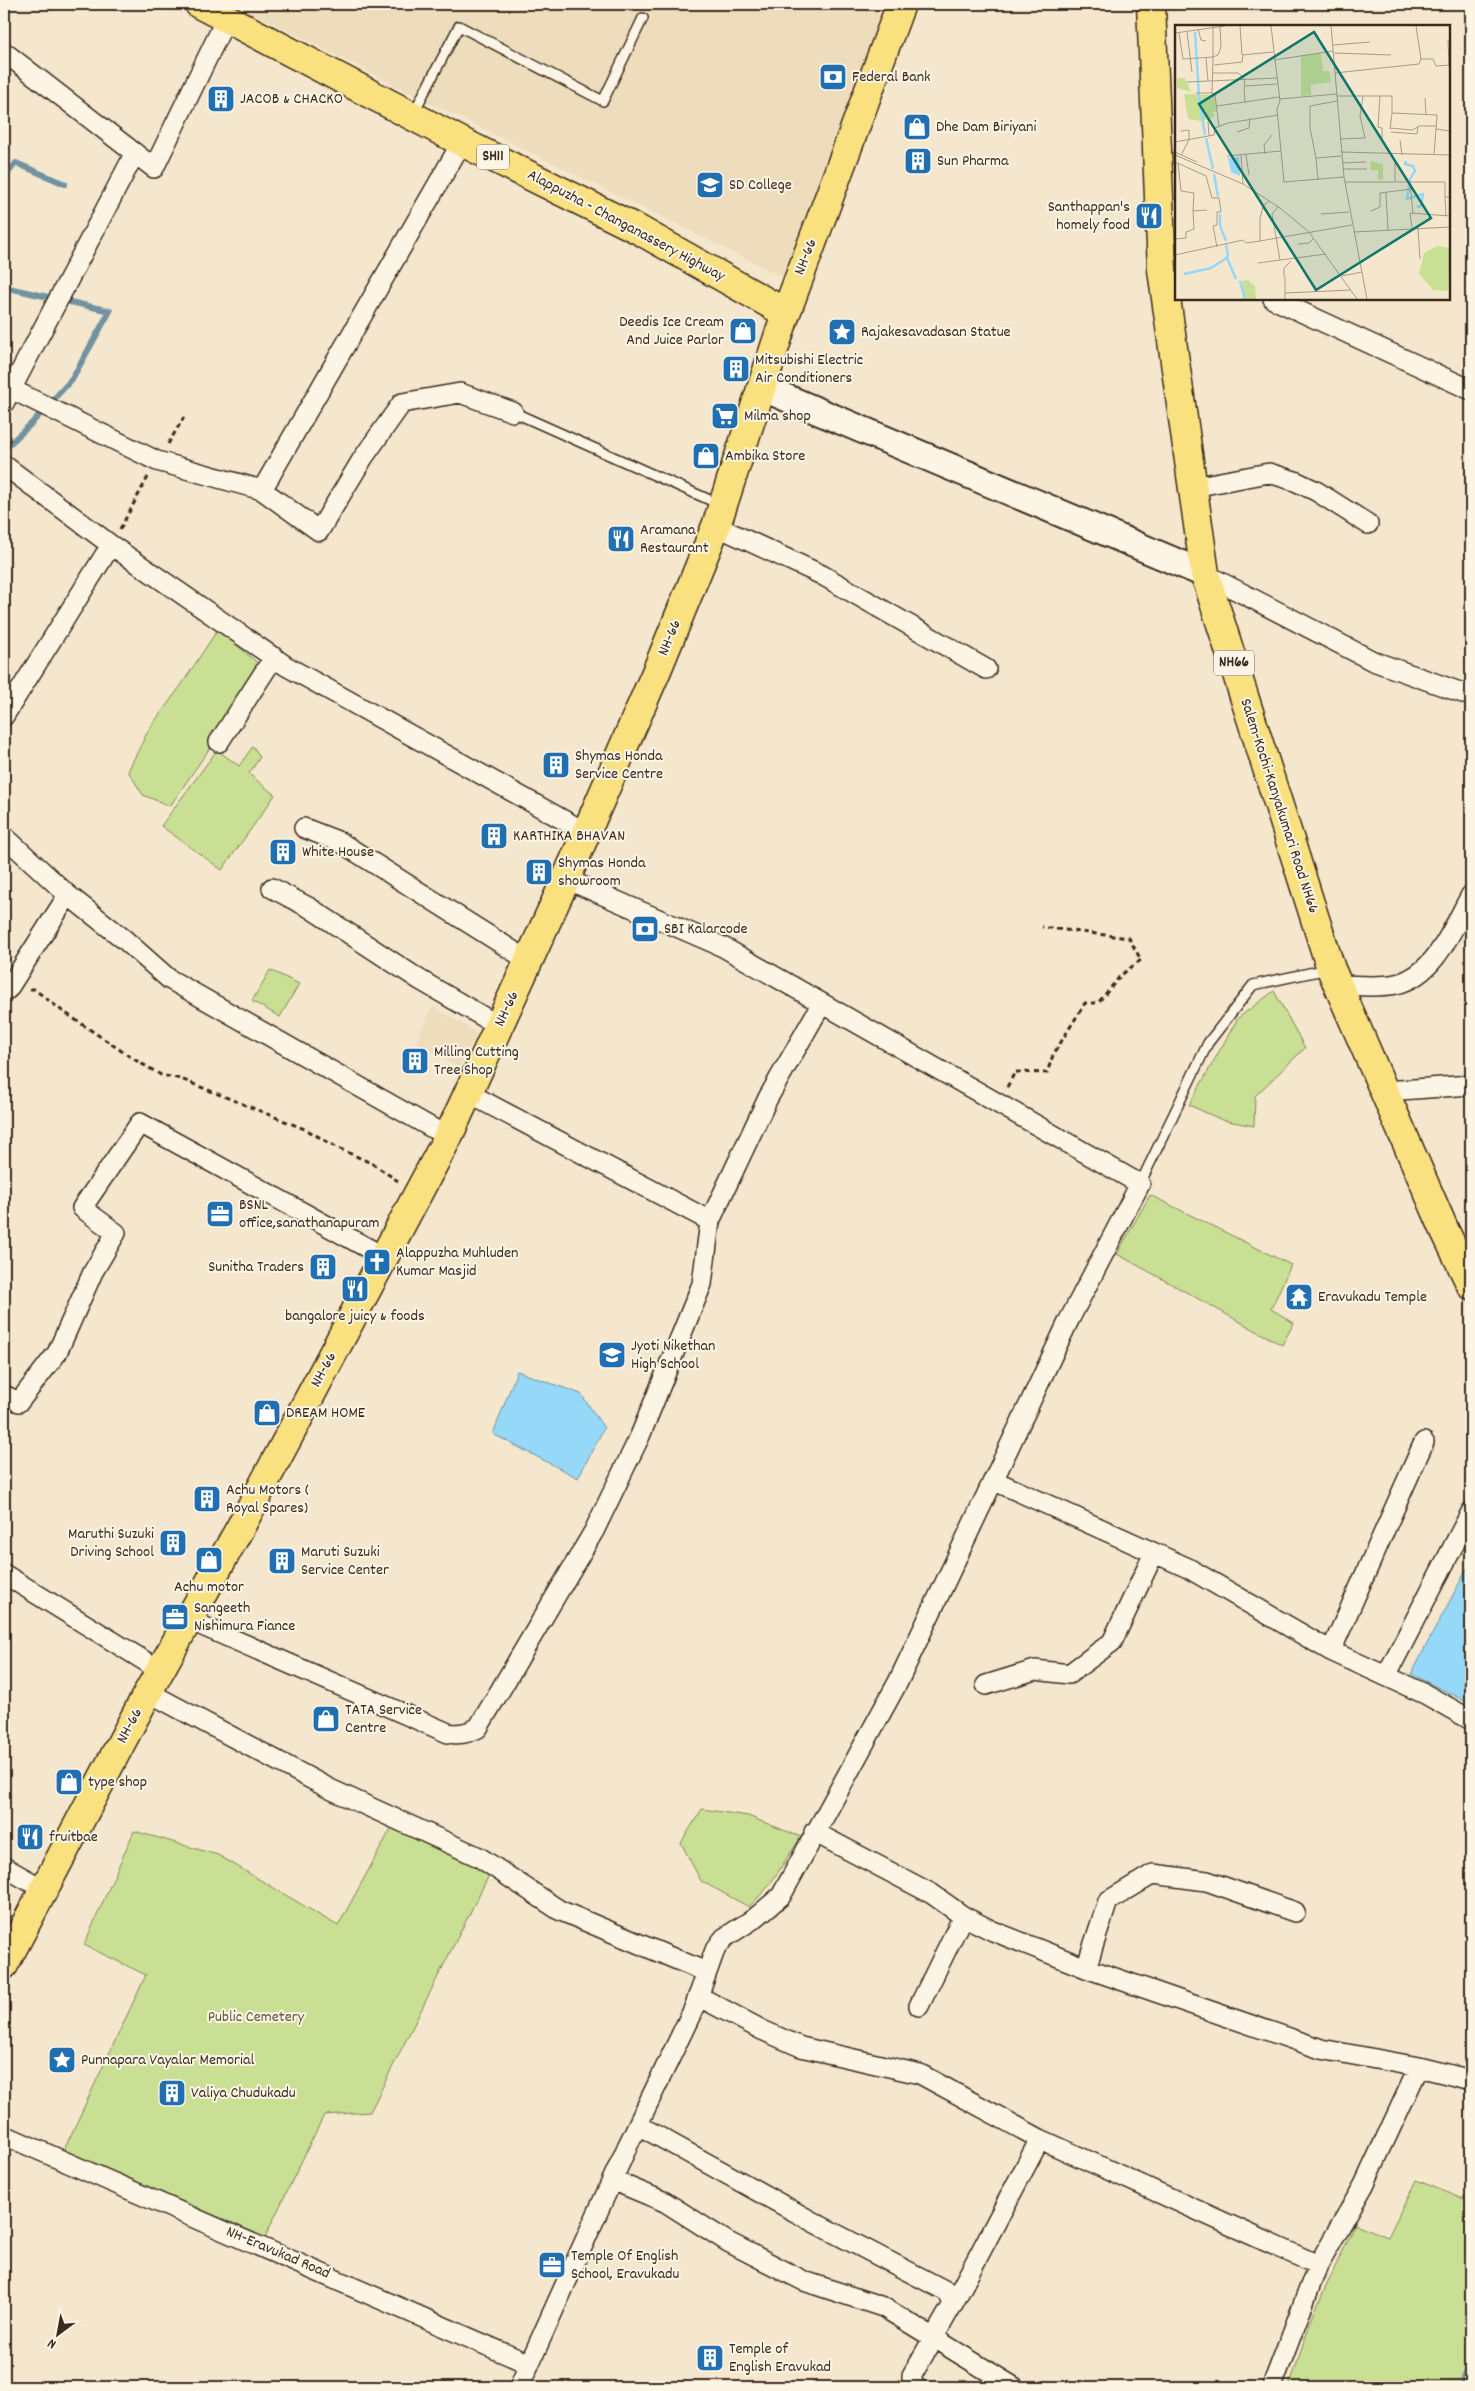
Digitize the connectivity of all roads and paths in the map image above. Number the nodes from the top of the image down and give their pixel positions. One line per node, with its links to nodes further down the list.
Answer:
1 (199, 4): 5 (main road, Alappuzha - Changanassery Highway / SH11)
2 (901, 4): 12 (main road, NH-66)
3 (1150, 4): 10 (main road, Salem-Kochi-Kanyakumari Road NH66 / NH66)
4 (643, 18): 7 (lane)
5 (226, 19): 7 (main road, Alappuzha - Changanassery Highway / SH11); 9 (street)
6 (4, 52): 9 (street)
7 (412, 116): 8 (main road, Alappuzha - Changanassery Highway / SH11)
8 (462, 142): 12 (main road, Alappuzha - Changanassery Highway / SH11); 21 (street)
9 (135, 154): 15 (street)
10 (1169, 271): 20 (main road, Salem-Kochi-Kanyakumari Road NH66 / NH66)
11 (1274, 300): 14 (street)
12 (786, 313): 13 (main road, NH-66)
13 (763, 388): 22 (main road, NH-66); 25 (street)
14 (1471, 390)
15 (7, 396): 18 (street)
16 (513, 412): 21 (street); 22 (lane)
17 (184, 417): 18 (path)
18 (157, 461): 21 (street); 24 (path)
19 (4, 465): 24 (street)
20 (1193, 487): 23 (street); 25 (main road, Salem-Kochi-Kanyakumari Road NH66 / NH66)
21 (262, 490)
22 (719, 516): 27 (street); 32 (main road, NH-66)
23 (1368, 524)
24 (111, 545): 26 (street); 29 (street)
25 (1205, 574): 28 (street); 40 (main road, Salem-Kochi-Kanyakumari Road NH66 / NH66)
26 (274, 657): 30 (street); 32 (street)
27 (986, 669)
28 (1471, 696)
29 (4, 716)
30 (218, 742)
31 (304, 828): 39 (street)
32 (587, 833): 34 (main road, NH-66)
33 (4, 836): 36 (street)
34 (566, 880): 39 (main road, NH-66); 42 (street)
35 (272, 888): 43 (street)
36 (68, 895): 41 (street); 48 (street)
37 (1471, 895): 40 (street)
38 (1042, 927): 47 (path)
39 (529, 961): 43 (main road, NH-66)
40 (1334, 977): 45 (main road, Salem-Kochi-Kanyakumari Road NH66 / NH66); 49 (lane)
41 (8, 988): 50 (path)
42 (822, 1003): 47 (street); 51 (street)
43 (499, 1026): 46 (main road, NH-66)
44 (1471, 1085): 45 (street)
45 (1386, 1091): 53 (main road, Salem-Kochi-Kanyakumari Road NH66 / NH66)
46 (468, 1093): 48 (main road, NH-66); 51 (street)
47 (998, 1103): 49 (street)
48 (448, 1137): 50 (main road, NH-66)
49 (1140, 1184): 56 (street)
50 (418, 1193): 52 (main road, NH-66)
51 (710, 1221): 60 (street)
52 (384, 1257): 54 (street); 60 (main road, NH-66)
53 (1471, 1285)
54 (4, 1395)
55 (1424, 1442): 61 (street)
56 (995, 1481): 58 (street); 66 (street)
57 (1471, 1512): 62 (street)
58 (1154, 1553): 61 (street); 64 (street)
59 (4, 1574): 63 (street)
60 (189, 1620): 63 (main road, NH-66)
61 (1332, 1651): 62 (street)
62 (1386, 1676): 65 (street)
63 (154, 1682): 68 (main road, NH-66); 73 (street)
64 (986, 1685)
65 (1471, 1720)
66 (814, 1832): 70 (street); 73 (street)
67 (4, 1867): 68 (street)
68 (43, 1889): 71 (main road, NH-66)
69 (1295, 1912): 72 (street)
70 (963, 1916): 72 (street); 75 (street)
71 (4, 1965)
72 (1086, 1968): 76 (street)
73 (706, 1972): 74 (street)
74 (698, 1996): 78 (street); 80 (street)
75 (919, 2006)
76 (1419, 2067): 77 (street); 82 (street)
77 (1471, 2080)
78 (638, 2125): 81 (street); 83 (street)
79 (4, 2135): 85 (street, NH-Eravukad Road)
80 (1040, 2139): 82 (street); 83 (street)
81 (612, 2180): 84 (street); 85 (street)
82 (1318, 2265): 89 (street)
83 (953, 2304): 84 (street)
84 (934, 2338): 87 (street); 88 (street)
85 (529, 2364): 86 (street)
86 (519, 2387)
87 (916, 2387)
88 (1014, 2387)
89 (1274, 2387)

